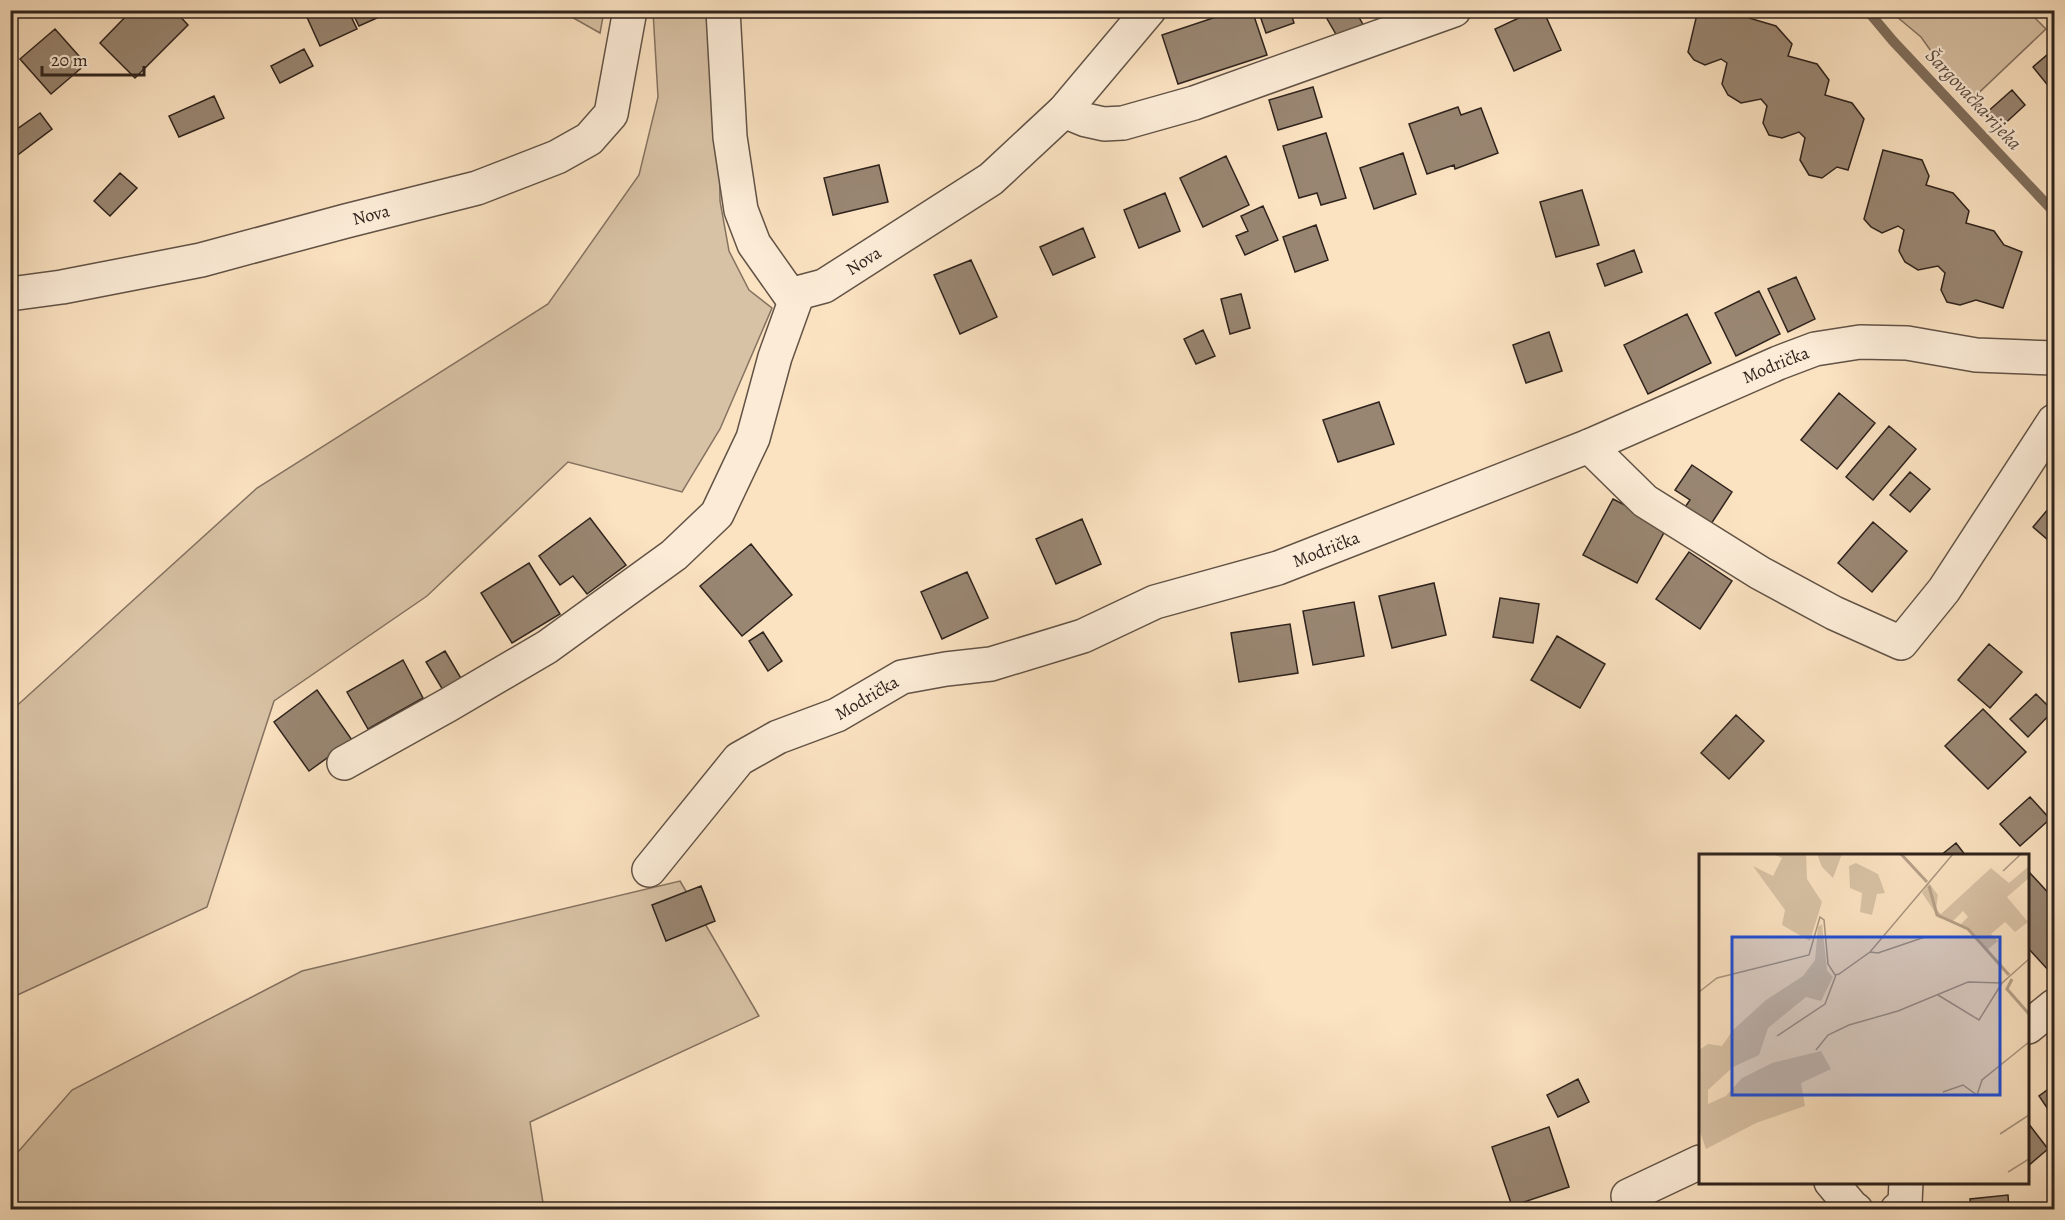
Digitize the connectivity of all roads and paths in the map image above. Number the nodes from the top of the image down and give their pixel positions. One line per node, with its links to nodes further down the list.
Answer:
1 (630, 10): 7 (street, Nova)
2 (723, 10): 6 (street)
3 (1149, 10): 5 (street, Nova)
4 (1454, 10): 5 (street)
5 (1064, 111): 6 (street, Nova)
6 (798, 293): 11 (street)
7 (10, 294)
8 (2055, 358): 10 (street, Modrička)
9 (2055, 421): 10 (street)
10 (1589, 446): 12 (street, Modrička)
11 (344, 763)
12 (649, 870)
13 (2055, 1006): 14 (street)
14 (2029, 1026)
15 (1699, 1163): 18 (street)
16 (1833, 1184): 19 (street)
17 (1906, 1184): 20 (street)
18 (1628, 1196)
19 (1856, 1209)
20 (1897, 1209)

